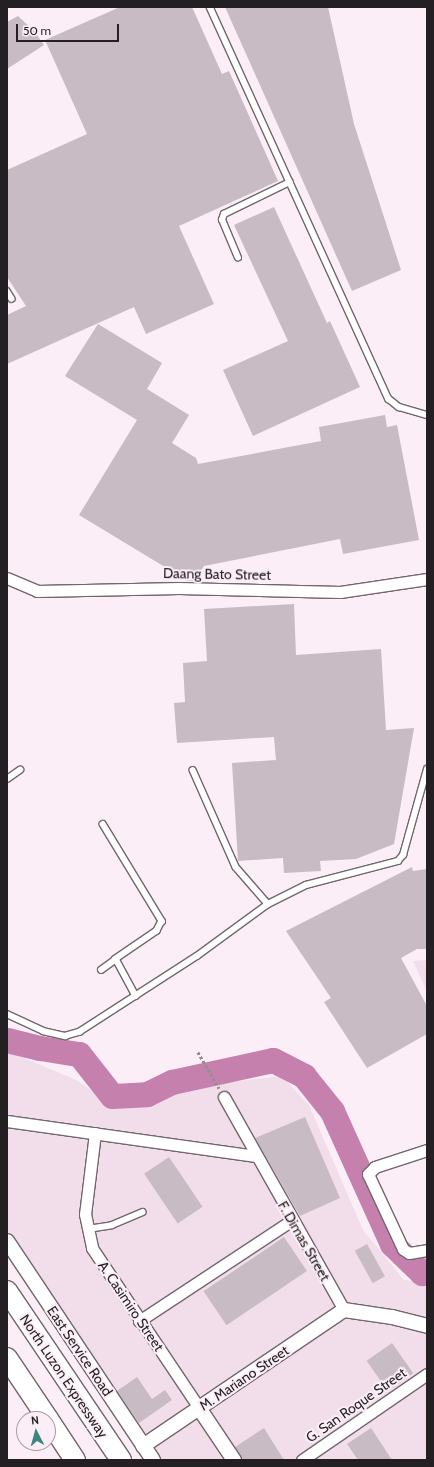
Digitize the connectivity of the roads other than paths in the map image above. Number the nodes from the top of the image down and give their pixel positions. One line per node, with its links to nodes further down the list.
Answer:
1 (210, 7): 2 (lane)
2 (290, 182): 3 (lane); 6 (lane)
3 (238, 258)
4 (7, 291): 5 (lane)
5 (12, 299)
6 (427, 415)
7 (7, 578): 8 (street, Daang Bato Street)
8 (427, 579)
9 (427, 769): 14 (lane)
10 (20, 770): 12 (lane)
11 (193, 770): 14 (lane)
12 (7, 779)
13 (103, 824): 15 (lane)
14 (268, 904): 17 (lane)
15 (116, 959): 16 (lane); 17 (lane)
16 (101, 970)
17 (136, 996): 18 (lane)
18 (7, 1014)
19 (224, 1097): 23 (street, F. Dimas Street)
20 (7, 1121): 21 (street)
21 (95, 1134): 23 (street); 26 (street, A. Casimiro Street)
22 (427, 1150): 28 (street)
23 (256, 1156): 25 (street, F. Dimas Street)
24 (142, 1212): 26 (lane)
25 (292, 1220): 30 (street, F. Dimas Street); 31 (street)
26 (87, 1229): 31 (street, A. Casimiro Street)
27 (7, 1241): 38 (street, East Service Road)
28 (427, 1250)
29 (7, 1291): 40 (highway, North Luzon Expressway)
30 (344, 1310): 32 (street); 35 (street, M. Mariano Street)
31 (140, 1321): 35 (street, A. Casimiro Street)
32 (427, 1326)
33 (7, 1358): 36 (highway)
34 (427, 1374): 43 (street, G. San Roque Street)
35 (199, 1408): 38 (street, M. Mariano Street); 42 (street, A. Casimiro Street)
36 (43, 1411)
37 (56, 1431): 39 (highway)
38 (143, 1446): 41 (street, East Service Road)
39 (75, 1460)
40 (121, 1460)
41 (153, 1460)
42 (234, 1460)
43 (302, 1460)

